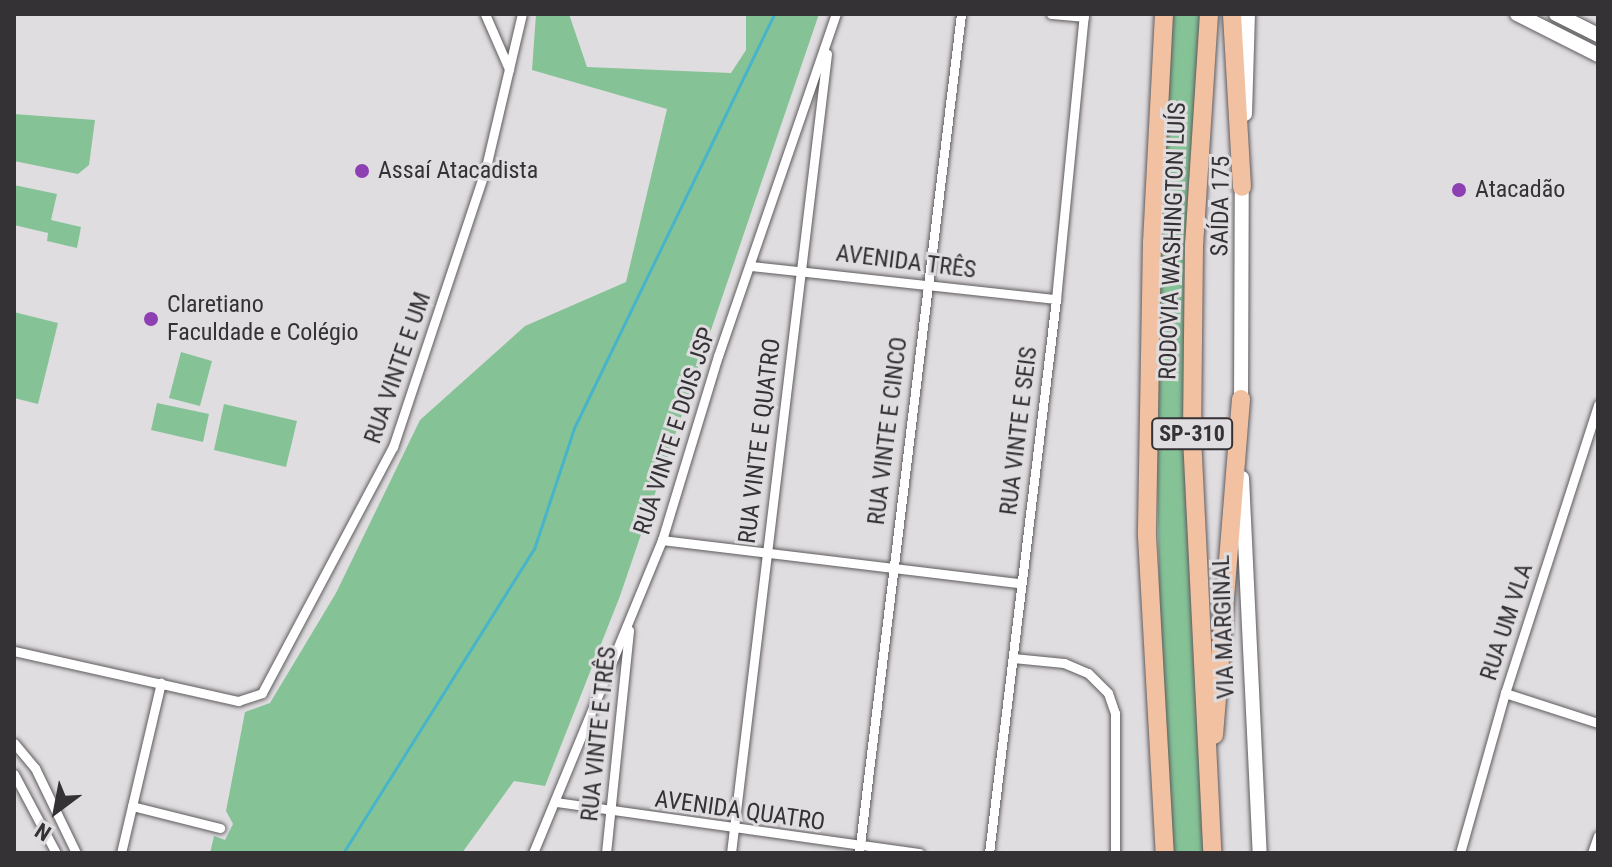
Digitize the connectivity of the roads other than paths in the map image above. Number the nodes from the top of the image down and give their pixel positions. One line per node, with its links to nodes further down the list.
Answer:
1 (485, 14): 16 (street)
2 (522, 14): 16 (street, RUA VINTE E UM)
3 (836, 14): 13 (street, RUA VINTE E DOIS JSP)
4 (961, 14): 20 (street, RUA VINTE E CINCO)
5 (1051, 14): 12 (street)
6 (1161, 14): 53 (highway, RODOVIA WASHINGTON LUÍS / SP-310)
7 (1209, 14): 40 (highway, RODOVIA WASHINGTON LUÍS / SP-310)
8 (1232, 14): 17 (highway)
9 (1248, 14): 17 (main road, SAÍDA 175)
10 (1517, 14): 15 (main road)
11 (1557, 14): 14 (main road)
12 (1084, 16): 21 (street, RUA VINTE E SEIS)
13 (829, 35): 18 (street, RUA VINTE E DOIS JSP); 19 (street, RUA VINTE E QUATRO)
14 (1598, 35)
15 (1598, 55)
16 (509, 69): 31 (street, RUA VINTE E UM)
17 (1242, 187): 22 (main road, SAÍDA 175)
18 (751, 266): 19 (street, AVENIDA TRÊS); 24 (street, RUA VINTE E DOIS JSP)
19 (803, 270): 20 (street, AVENIDA TRÊS); 25 (street, RUA VINTE E QUATRO)
20 (925, 285): 21 (street, AVENIDA TRÊS); 26 (street, RUA VINTE E CINCO)
21 (1056, 299): 27 (street, RUA VINTE E SEIS)
22 (1241, 399): 40 (highway); 55 (main road, VIA MARGINAL)
23 (1598, 407): 32 (street, RUA UM VLA)
24 (662, 540): 25 (street); 28 (street, RUA VINTE E DOIS JSP)
25 (766, 552): 26 (street); 41 (street, RUA VINTE E QUATRO)
26 (892, 565): 27 (street); 43 (street, RUA VINTE E CINCO)
27 (1019, 583): 30 (street, RUA VINTE E SEIS)
28 (630, 618): 36 (street, RUA VINTE E DOIS JSP); 38 (street, RUA VINTE E TRÊS)
29 (14, 651): 31 (street)
30 (1013, 658): 51 (street, RUA VINTE E SEIS); 52 (street)
31 (161, 683): 37 (street)
32 (1505, 693): 33 (street); 56 (street, RUA UM VLA)
33 (1598, 723)
34 (14, 743): 46 (street)
35 (14, 774): 45 (street)
36 (556, 802): 38 (street, AVENIDA QUATRO); 47 (street, RUA VINTE E DOIS JSP)
37 (132, 806): 39 (street); 44 (street)
38 (611, 814): 41 (street, AVENIDA QUATRO); 48 (street, RUA VINTE E TRÊS)
39 (220, 828)
40 (1210, 829): 54 (highway, RODOVIA WASHINGTON LUÍS / SP-310)
41 (734, 830): 43 (street, AVENIDA QUATRO); 49 (street, RUA VINTE E QUATRO)
42 (1598, 836): 57 (street)
43 (860, 850): 50 (street, AVENIDA QUATRO)
44 (120, 851)
45 (56, 853)
46 (76, 853)
47 (533, 853)
48 (606, 853)
49 (731, 853)
50 (919, 853)
51 (989, 853)
52 (1115, 853)
53 (1165, 853)
54 (1212, 853)
55 (1260, 853)
56 (1460, 853)
57 (1592, 853)

